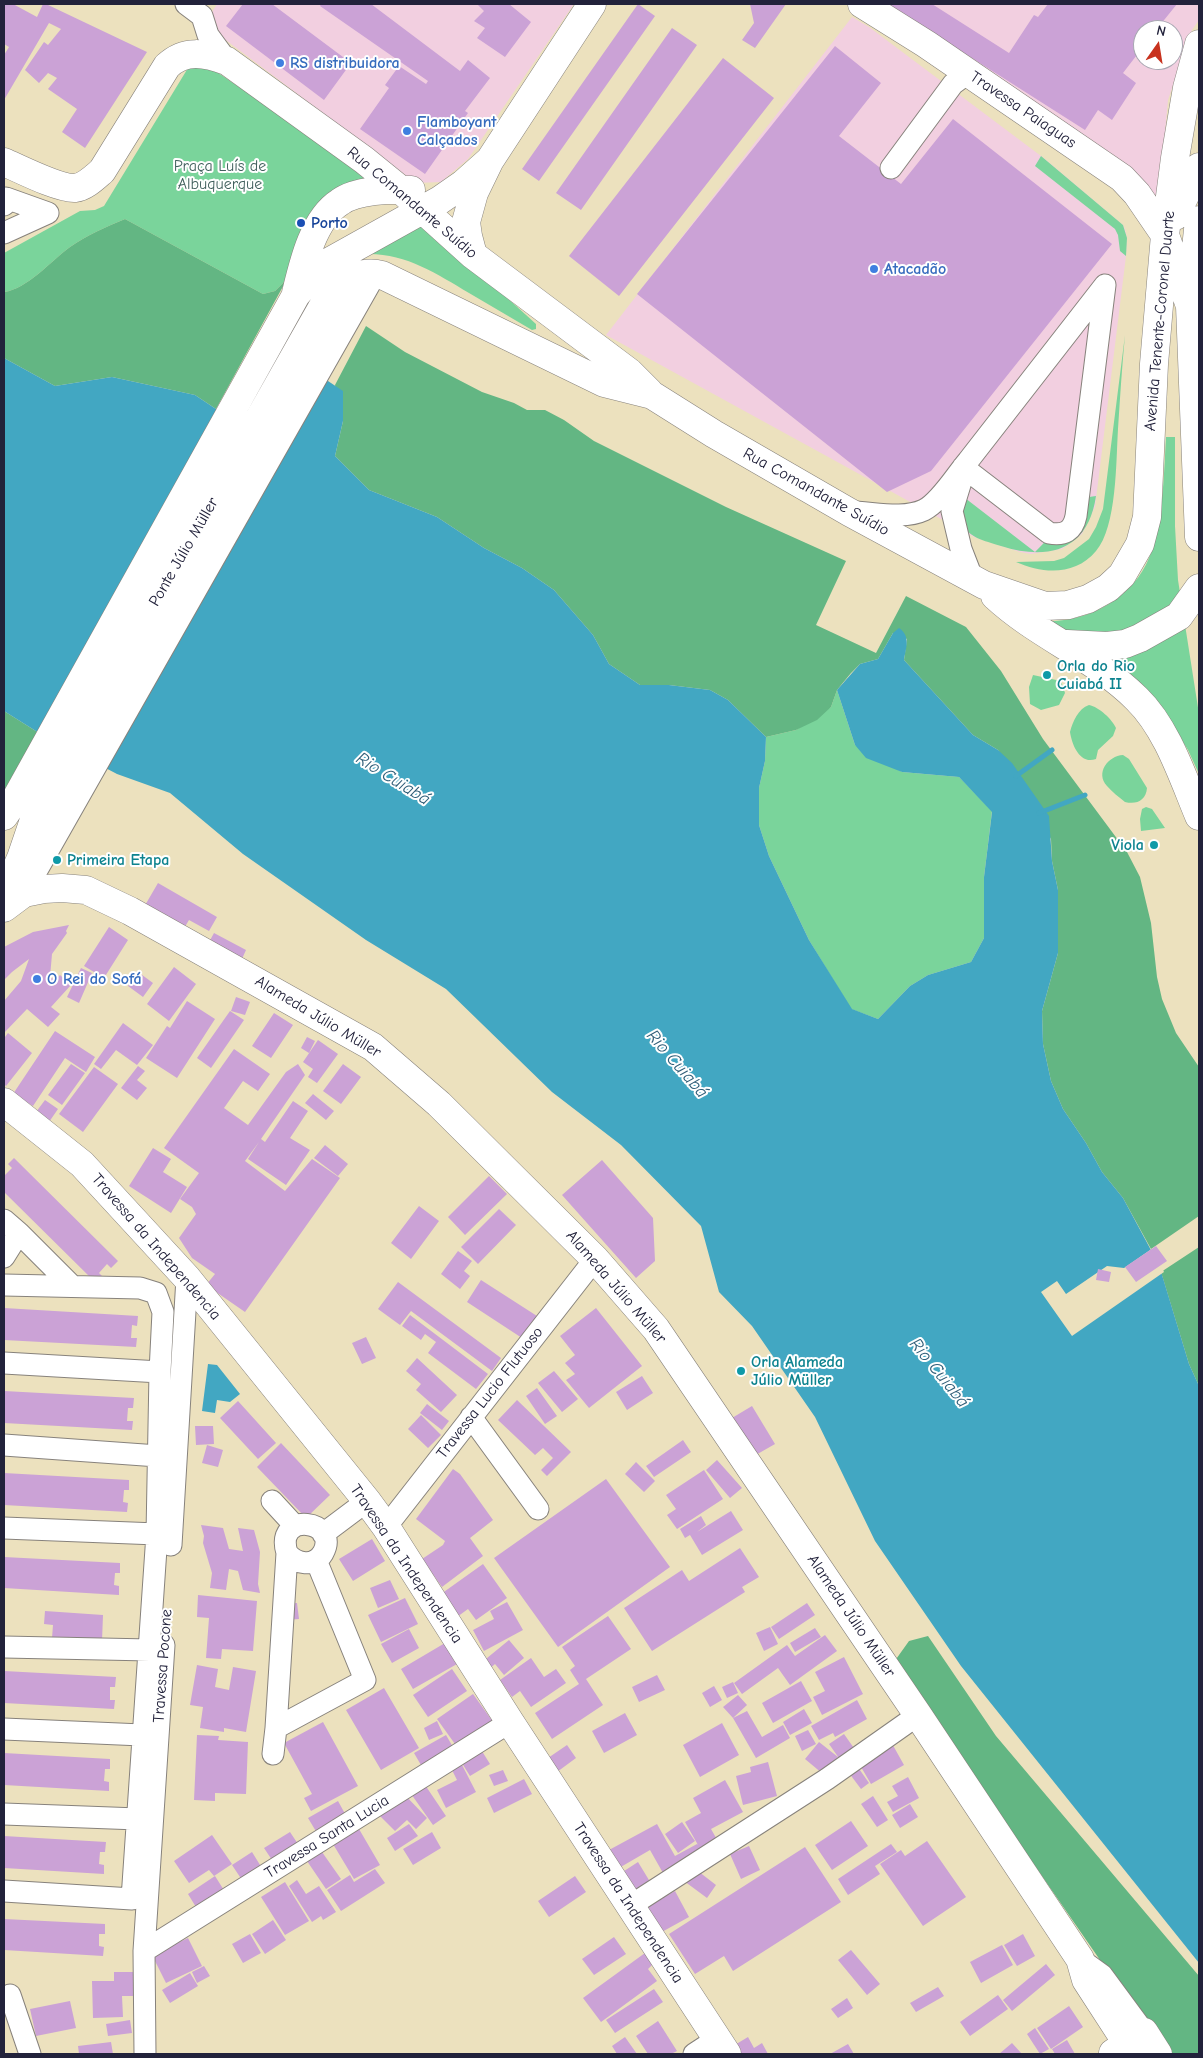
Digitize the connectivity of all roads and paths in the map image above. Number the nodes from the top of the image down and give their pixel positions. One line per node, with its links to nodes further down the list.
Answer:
1 (592, 4): 7 (main road)
2 (862, 4): 6 (main road, Travessa Paiaguas)
3 (199, 8): 5 (street, Rua Comandante Suídio)
4 (1199, 44): 17 (main road, Avenida Tenente-Coronel Duarte)
5 (227, 61): 8 (main road); 12 (main road, Rua Comandante Suídio)
6 (968, 72): 10 (street); 17 (main road, Travessa Paiaguas)
7 (490, 160): 11 (main road); 19 (main road)
8 (4, 162)
9 (1199, 167): 17 (main road)
10 (891, 168)
11 (463, 184): 12 (main road); 14 (main road)
12 (388, 185): 14 (main road, Rua Comandante Suídio); 18 (main road); 21 (main road)
13 (4, 205): 16 (street)
14 (423, 209): 18 (main road); 19 (main road, Rua Comandante Suídio)
15 (1199, 220): 22 (main road, Avenida Tenente-Coronel Duarte)
16 (4, 233)
17 (1165, 235): 22 (main road); 27 (main road, Avenida Tenente-Coronel Duarte)
18 (360, 243): 21 (main road)
19 (473, 255): 23 (main road, Rua Comandante Suídio)
20 (352, 290): 23 (main road, Rua Comandante Suídio); 32 (main road, Ponte Júlio Müller)
21 (296, 295): 32 (main road, Ponte Júlio Müller)
22 (1190, 306): 26 (main road, Avenida Tenente-Coronel Duarte)
23 (652, 395): 25 (main road, Rua Comandante Suídio)
24 (966, 465): 24 (street); 25 (street); 27 (street)
25 (849, 512): 27 (main road, Rua Comandante Suídio)
26 (1199, 537)
27 (978, 582): 29 (main road)
28 (1199, 588): 29 (main road)
29 (1062, 643): 30 (main road)
30 (1158, 724): 31 (main road); 33 (main road)
31 (1199, 784)
32 (34, 814): 34 (street); 34 (main road)
33 (1199, 816)
34 (10, 899): 38 (main road, Alameda Júlio Müller)
35 (4, 1102): 39 (main road, Travessa da Independencia)
36 (11, 1226): 37 (street); 41 (street)
37 (4, 1257)
38 (595, 1259): 44 (street, Travessa Lucio Flutuoso); 59 (main road, Alameda Júlio Müller)
39 (187, 1278): 48 (main road, Travessa da Independencia); 69 (street, Travessa Pocone)
40 (4, 1285): 41 (street)
41 (72, 1286): 43 (street)
42 (4, 1363): 43 (street)
43 (160, 1372): 46 (street)
44 (471, 1417): 49 (street); 51 (street, Travessa Lucio Flutuoso)
45 (4, 1445): 46 (street)
46 (158, 1456): 53 (street)
47 (272, 1501): 50 (street)
48 (367, 1501): 51 (main road, Travessa da Independencia); 54 (street)
49 (538, 1509)
50 (295, 1526): 54 (street); 55 (street)
51 (386, 1527): 60 (main road, Travessa da Independencia)
52 (4, 1528): 53 (street)
53 (157, 1534): 58 (street)
54 (323, 1534): 56 (street)
55 (287, 1552): 56 (street); 61 (street)
56 (316, 1560): 61 (street)
57 (4, 1647): 58 (street)
58 (150, 1650): 63 (street)
59 (918, 1715): 68 (street); 72 (main road, Alameda Júlio Müller)
60 (510, 1722): 68 (main road, Travessa da Independencia); 69 (street, Travessa Santa Lucia)
61 (276, 1728): 64 (street)
62 (4, 1729): 63 (street)
63 (142, 1735): 66 (street)
64 (273, 1754)
65 (4, 1814): 66 (street)
66 (138, 1818): 67 (street)
67 (4, 1891)
68 (630, 1906): 71 (main road, Travessa da Independencia)
69 (144, 1951): 74 (street, Travessa Pocone)
70 (10, 1995): 73 (street)
71 (722, 2047): 75 (street)
72 (1135, 2048)
73 (30, 2054)
74 (145, 2054)
75 (694, 2054)

